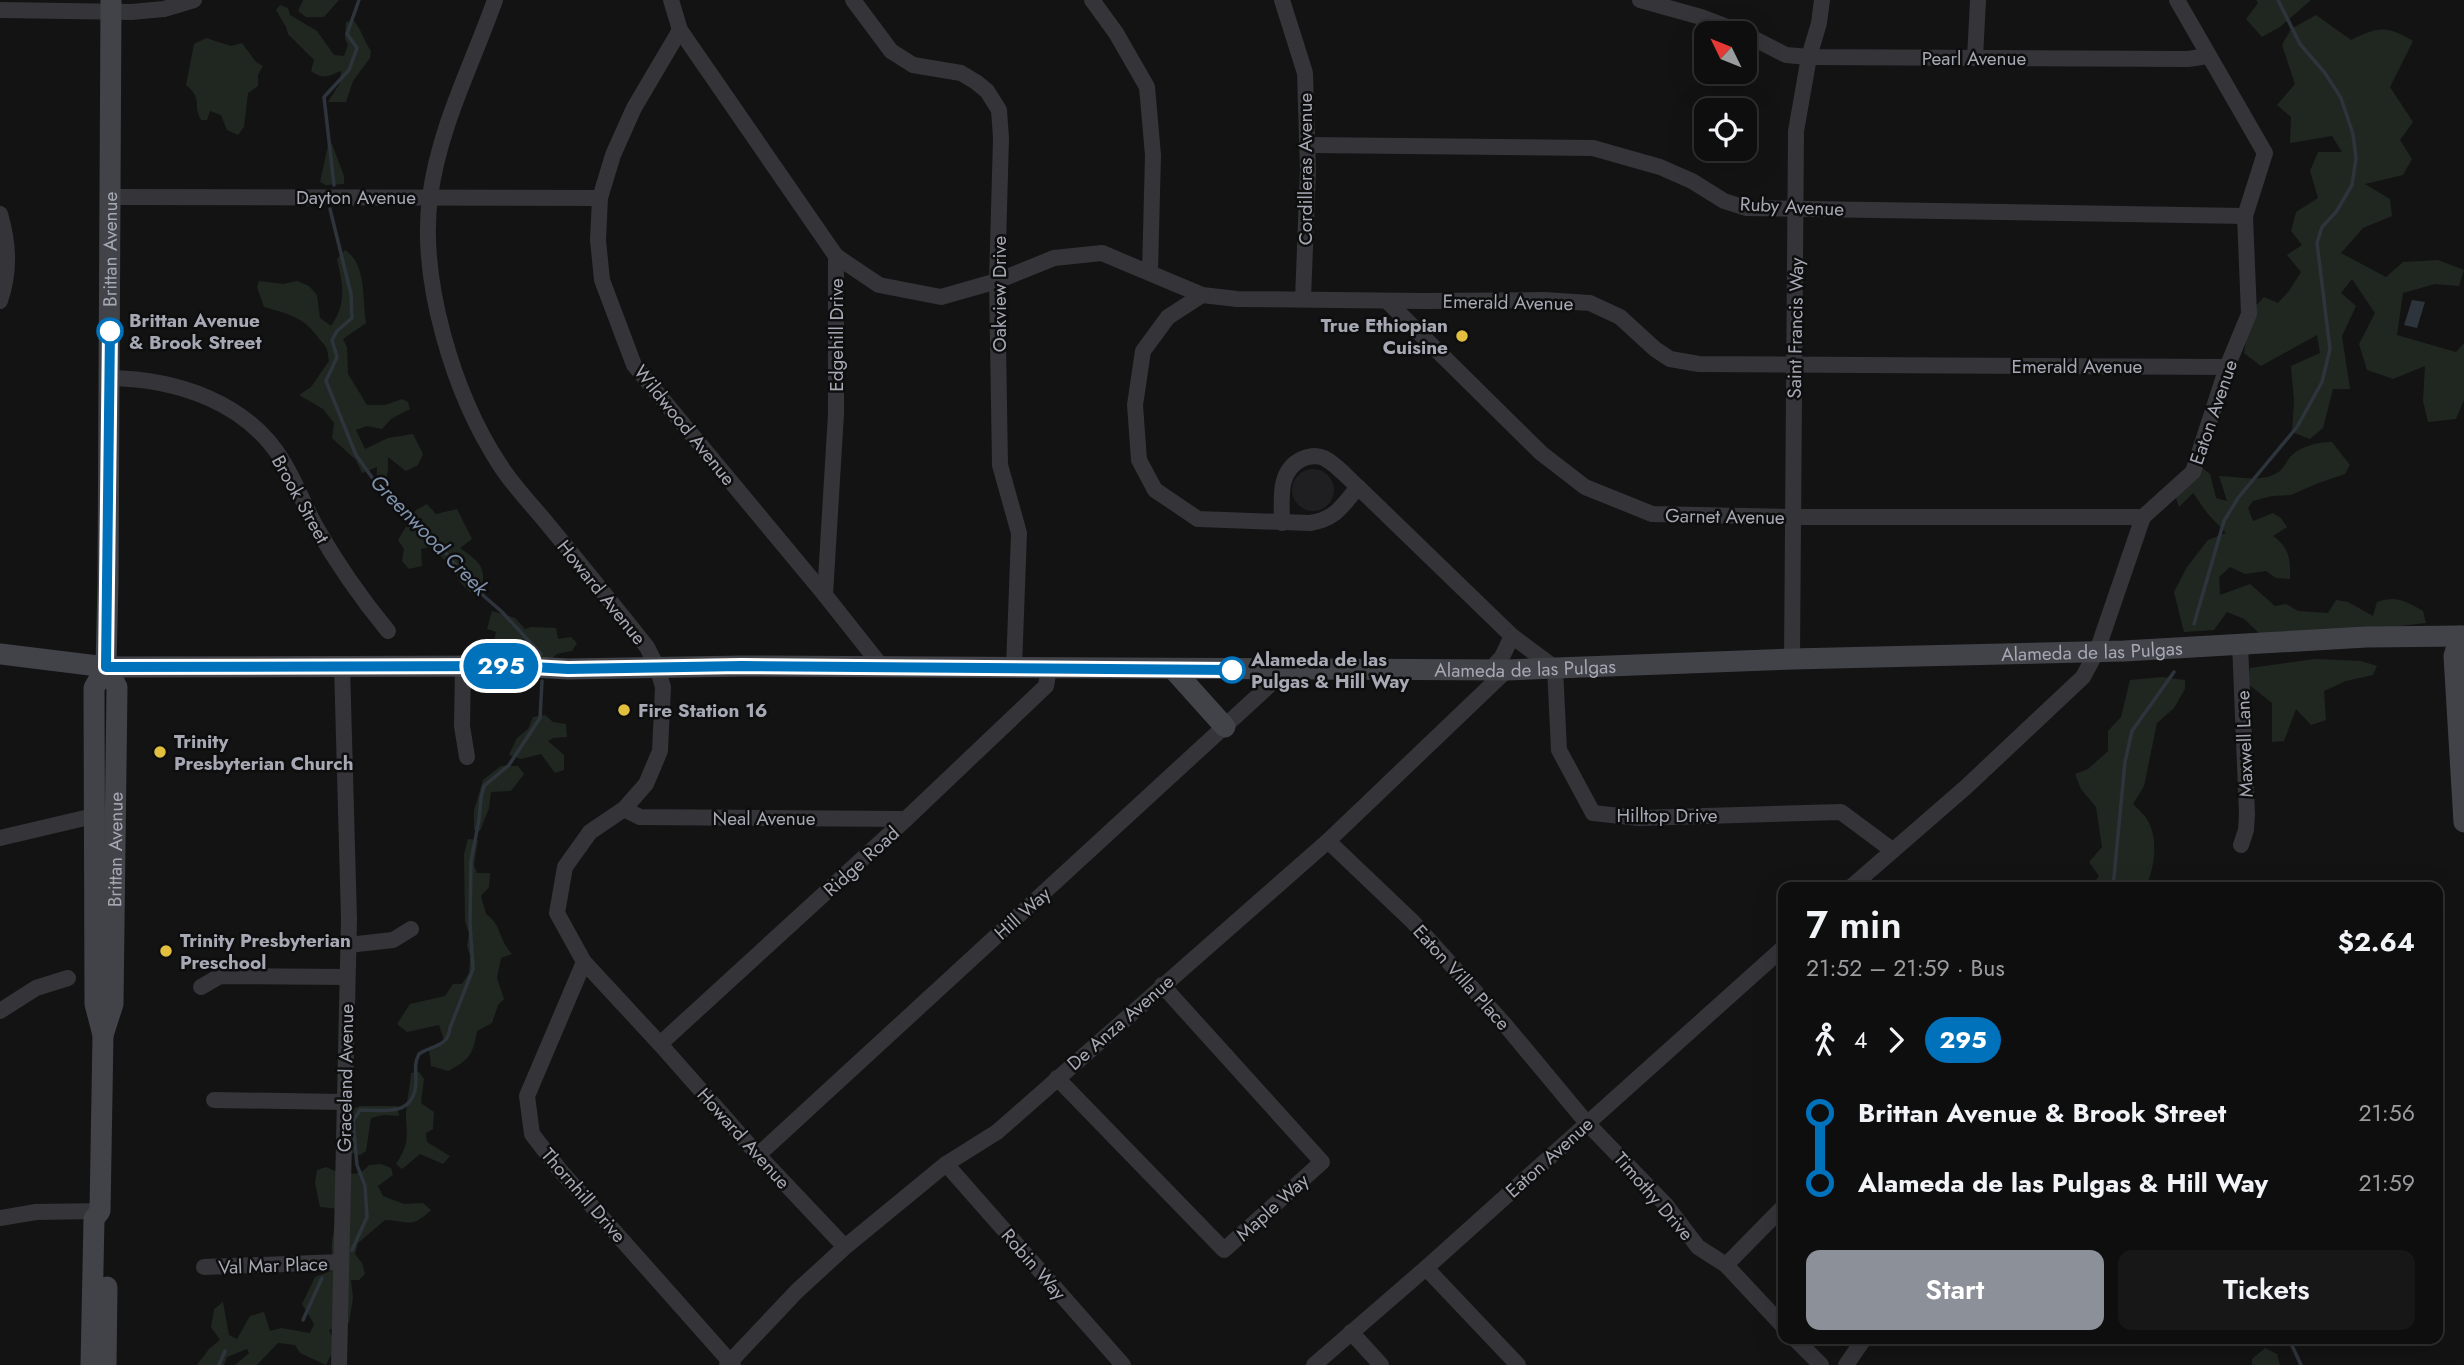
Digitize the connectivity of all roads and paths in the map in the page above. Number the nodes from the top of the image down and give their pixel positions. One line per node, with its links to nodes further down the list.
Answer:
1 (194, 0): 11 (street)
2 (495, 0): 21 (street, Howard Avenue)
3 (670, 0): 14 (street, Edgehill Drive)
4 (853, 0): 28 (street, Oakview Drive)
5 (1092, 0): 27 (street)
6 (1282, 0): 19 (street, Cordilleras Avenue)
7 (1822, 0): 17 (street, Saint Francis Way)
8 (1978, 0): 18 (street)
9 (2176, 0): 16 (street, Eaton Avenue)
10 (1646, 1): 13 (street, Pearl Avenue)
11 (111, 6): 12 (street); 20 (main road, Brittan Avenue)
12 (0, 10)
13 (1711, 21)
14 (680, 30): 22 (street, Wildwood Avenue); 26 (street, Edgehill Drive)
15 (1757, 40): 17 (street, Pearl Avenue)
16 (2208, 56): 18 (street, Pearl Avenue); 25 (street, Eaton Avenue)
17 (1809, 57): 18 (street, Pearl Avenue); 23 (street, Saint Francis Way)
18 (1975, 58)
19 (1308, 145): 23 (street, Ruby Avenue); 30 (street, Cordilleras Avenue)
20 (111, 197): 21 (street, Dayton Avenue); 35 (main road, Brittan Avenue)
21 (430, 197): 22 (street, Dayton Avenue); 51 (street, Howard Avenue)
22 (600, 198): 40 (street, Wildwood Avenue)
23 (1796, 208): 25 (street, Ruby Avenue); 33 (street, Saint Francis Way)
24 (0, 214): 31 (street)
25 (2245, 216): 34 (street, Eaton Avenue)
26 (836, 256): 28 (street, Emerald Avenue); 40 (street, Edgehill Drive)
27 (1150, 272): 28 (street, Emerald Avenue); 29 (street, Emerald Avenue)
28 (997, 281): 53 (street, Oakview Drive)
29 (1202, 295): 30 (street, Emerald Avenue); 39 (street)
30 (1303, 299): 32 (street, Emerald Avenue)
31 (0, 301)
32 (1387, 301): 33 (street, Emerald Avenue); 37 (street, Garnet Avenue)
33 (1794, 363): 34 (street, Emerald Avenue); 37 (street, Saint Francis Way)
34 (2227, 367): 38 (street, Eaton Avenue)
35 (109, 378): 41 (street, Brook Street); 50 (main road, Brittan Avenue)
36 (1358, 486): 39 (street); 39 (street); 43 (street)
37 (1793, 517): 38 (street, Garnet Avenue); 47 (street, Saint Francis Way)
38 (2143, 517): 45 (street, Eaton Avenue)
39 (1282, 523)
40 (825, 595): 52 (street, Wildwood Avenue)
41 (388, 631)
42 (2463, 634): 44 (main road, Alameda de las Pulgas); 64 (main road)
43 (1513, 636): 54 (street); 58 (street)
44 (2240, 643): 45 (main road, Alameda de las Pulgas); 67 (street, Maxwell Lane)
45 (2097, 651): 47 (main road, Alameda de las Pulgas); 68 (street, Eaton Avenue)
46 (0, 654): 50 (main road, Alameda de las Pulgas)
47 (1792, 659): 54 (main road, Alameda de las Pulgas)
48 (342, 665): 49 (main road, Alameda de las Pulgas); 50 (main road, Alameda de las Pulgas); 71 (street, Graceland Avenue)
49 (463, 666): 51 (main road, Alameda de las Pulgas); 60 (street)
50 (106, 667): 62 (main road, Brittan Avenue)
51 (657, 667): 52 (main road, Alameda de las Pulgas); 61 (street, Howard Avenue)
52 (882, 667): 53 (main road, Alameda de las Pulgas)
53 (1014, 668): 55 (main road, Alameda de las Pulgas)
54 (1555, 668): 58 (main road, Alameda de las Pulgas); 68 (street, Hilltop Drive)
55 (1049, 669): 56 (main road, Alameda de las Pulgas); 63 (street, Ridge Road)
56 (1174, 669): 57 (main road, Alameda de las Pulgas); 59 (main road)
57 (1286, 670): 58 (main road, Alameda de las Pulgas); 59 (street, Hill Way)
58 (1498, 670): 66 (street, De Anza Avenue)
59 (1225, 727): 84 (street, Hill Way)
60 (467, 757)
61 (625, 809): 63 (street, Neal Avenue); 73 (street, Howard Avenue)
62 (106, 818): 65 (street); 86 (main road, Brittan Avenue)
63 (906, 819): 79 (street, Ridge Road)
64 (2464, 822)
65 (0, 838)
66 (1328, 841): 76 (street, De Anza Avenue); 83 (street, Eaton Villa Place)
67 (2241, 845)
68 (1892, 850): 69 (street, Eaton Avenue)
69 (1857, 882)
70 (411, 929): 71 (street)
71 (348, 945): 74 (street, Graceland Avenue)
72 (1778, 952): 83 (street, Eaton Avenue)
73 (583, 962): 79 (street, Howard Avenue); 98 (street, Thornhill Drive)
74 (347, 977): 77 (street); 82 (street, Graceland Avenue)
75 (68, 978): 78 (street)
76 (1162, 985): 80 (street, De Anza Avenue); 80 (street, Maple Way)
77 (201, 986)
78 (0, 1011)
79 (660, 1044): 84 (street, Howard Avenue)
80 (1057, 1078): 85 (street, De Anza Avenue)
81 (214, 1100): 82 (street)
82 (344, 1102): 90 (street, Graceland Avenue)
83 (1586, 1122): 91 (street, Timothy Drive); 93 (street, Eaton Avenue)
84 (758, 1155): 89 (street, Howard Avenue)
85 (946, 1164): 89 (street, De Anza Avenue); 102 (street, Robin Way)
86 (100, 1211): 88 (street); 99 (main road, Brittan Avenue); 100 (main road, Brittan Avenue)
87 (1778, 1212): 91 (street)
88 (0, 1218)
89 (845, 1247): 98 (street, De Anza Avenue)
90 (341, 1262): 92 (street, Val Mar Place); 101 (street, Graceland Avenue)
91 (1726, 1265): 94 (street, Timothy Drive)
92 (204, 1267)
93 (1426, 1268): 95 (street, Eaton Avenue); 105 (street)
94 (1778, 1321)
95 (1351, 1332): 103 (street, Eaton Avenue); 104 (street)
96 (1800, 1344): 106 (street)
97 (1861, 1344): 107 (street)
98 (730, 1364)
99 (91, 1365)
100 (106, 1365)
101 (339, 1365)
102 (1123, 1365)
103 (1314, 1365)
104 (1381, 1365)
105 (1518, 1365)
106 (1821, 1365)
107 (1846, 1365)

